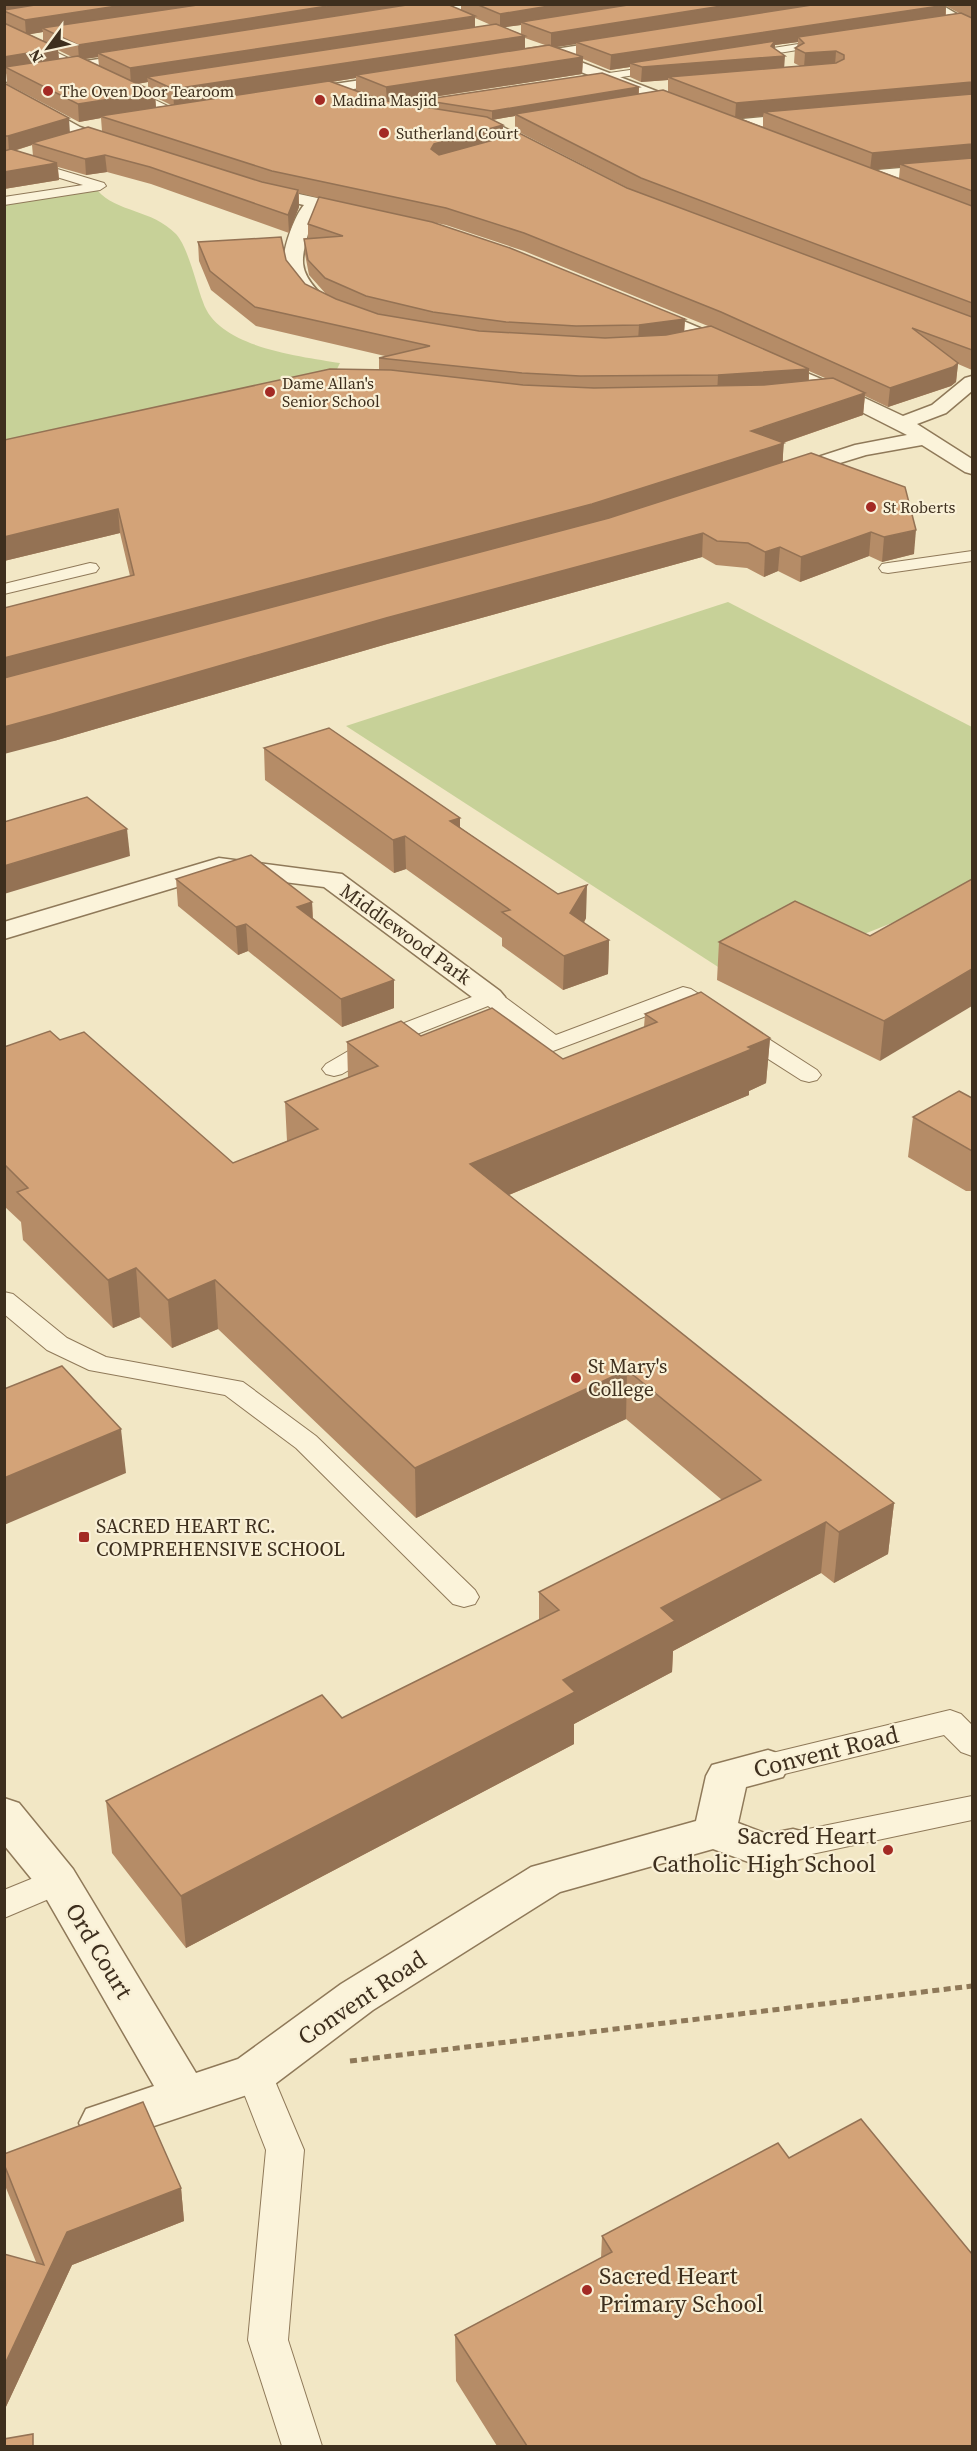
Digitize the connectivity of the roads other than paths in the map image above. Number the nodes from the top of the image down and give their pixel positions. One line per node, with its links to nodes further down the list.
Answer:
1 (418, 4): 4 (street)
2 (480, 4): 4 (street)
3 (935, 8): 6 (street)
4 (435, 11): 5 (street); 7 (street)
5 (401, 16)
6 (966, 20): 8 (lane)
7 (467, 23)
8 (938, 26)
9 (4, 30): 11 (lane)
10 (50, 37): 11 (lane)
11 (26, 40): 19 (lane)
12 (640, 40): 15 (street)
13 (518, 43): 15 (street)
14 (159, 53): 19 (street)
15 (548, 54): 17 (street); 22 (street)
16 (724, 58): 18 (lane)
17 (513, 60)
18 (777, 60)
19 (78, 66): 23 (street); 28 (lane)
20 (677, 66): 22 (lane)
21 (411, 76): 27 (street)
22 (606, 76): 24 (lane); 29 (street)
23 (4, 78)
24 (571, 82)
25 (154, 87): 28 (lane)
26 (4, 89): 41 (street)
27 (331, 89): 30 (street); 33 (street)
28 (130, 91): 34 (lane)
29 (667, 92): 32 (street); 35 (street)
30 (286, 96)
31 (465, 97): 33 (lane)
32 (630, 105)
33 (382, 110): 40 (street)
34 (180, 112): 36 (street)
35 (703, 114)
36 (152, 117)
37 (824, 117): 42 (street)
38 (515, 123): 40 (street)
39 (108, 124): 41 (street)
40 (492, 127): 43 (street)
41 (82, 133): 44 (street); 47 (street)
42 (766, 138)
43 (523, 142): 45 (lane); 49 (street)
44 (63, 144)
45 (500, 147)
46 (43, 150): 48 (street)
47 (134, 150)
48 (7, 159): 53 (lane)
49 (563, 163)
50 (972, 167): 52 (street)
51 (247, 187): 54 (street)
52 (898, 188)
53 (4, 201)
54 (314, 204): 55 (street); 57 (street)
55 (378, 216)
56 (625, 302): 58 (street)
57 (343, 312)
58 (712, 337): 59 (street); 61 (street)
59 (677, 345)
60 (972, 382): 63 (street)
61 (836, 392): 62 (lane); 63 (street)
62 (810, 397)
63 (902, 423): 64 (street)
64 (927, 438): 65 (street); 66 (street)
65 (972, 468)
66 (765, 481)
67 (972, 556): 69 (lane)
68 (90, 568): 70 (lane)
69 (888, 568)
70 (4, 589)
71 (4, 931): 72 (street, Middlewood Park)
72 (490, 997): 73 (lane); 74 (lane)
73 (334, 1069)
74 (809, 1075)
75 (4, 1300): 76 (lane)
76 (464, 1597)
77 (972, 1744): 78 (lane, Convent Road)
78 (768, 1766): 81 (street, Convent Road)
79 (972, 1808): 82 (lane)
80 (4, 1814): 83 (street, Ord Court)
81 (715, 1832): 82 (street); 85 (street, Convent Road)
82 (793, 1845)
83 (58, 1881): 84 (lane); 86 (street, Ord Court)
84 (4, 1905)
85 (254, 2073): 86 (street, Convent Road); 88 (lane)
86 (184, 2095): 87 (street, Convent Road)
87 (61, 2137)
88 (302, 2446)

